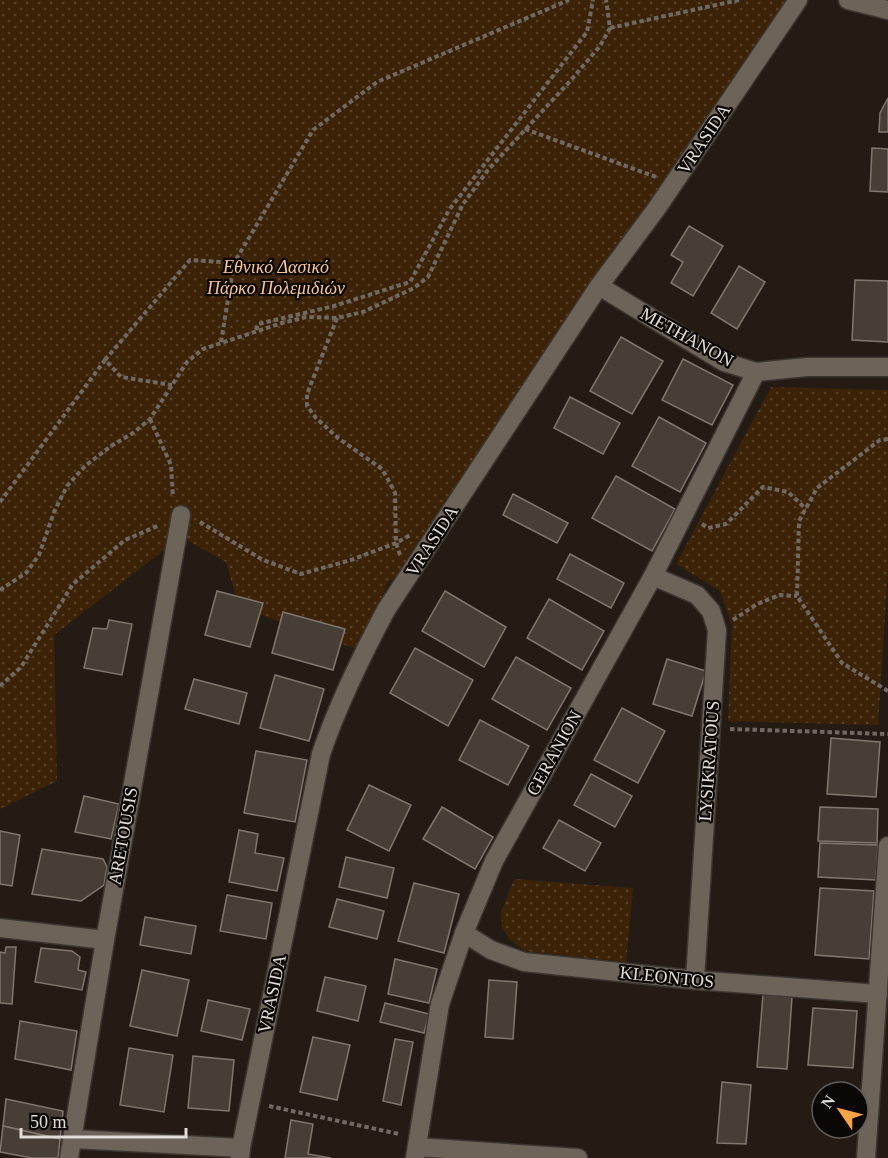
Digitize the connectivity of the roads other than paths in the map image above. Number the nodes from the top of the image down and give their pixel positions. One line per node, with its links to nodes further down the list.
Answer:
1 (798, 0): 4 (street, VRASIDA)
2 (848, 0): 3 (street)
3 (888, 10)
4 (599, 286): 6 (street, METHANON); 17 (street, VRASIDA)
5 (888, 367): 6 (street, METHANON)
6 (756, 372): 8 (street, GERANION)
7 (181, 515): 12 (street, ARETOUSIS)
8 (653, 576): 11 (street, GERANION); 13 (street, LYSIKRATOUS)
9 (888, 846): 14 (street)
10 (0, 928): 12 (street)
11 (464, 933): 13 (street, KLEONTOS); 16 (street, GERANION)
12 (105, 940): 15 (street, ARETOUSIS)
13 (695, 980): 14 (street, KLEONTOS)
14 (878, 994): 20 (street)
15 (73, 1139): 17 (street); 18 (street, ARETOUSIS)
16 (417, 1148): 19 (street)
17 (240, 1153)
18 (69, 1158)
19 (578, 1158)
20 (866, 1158)

